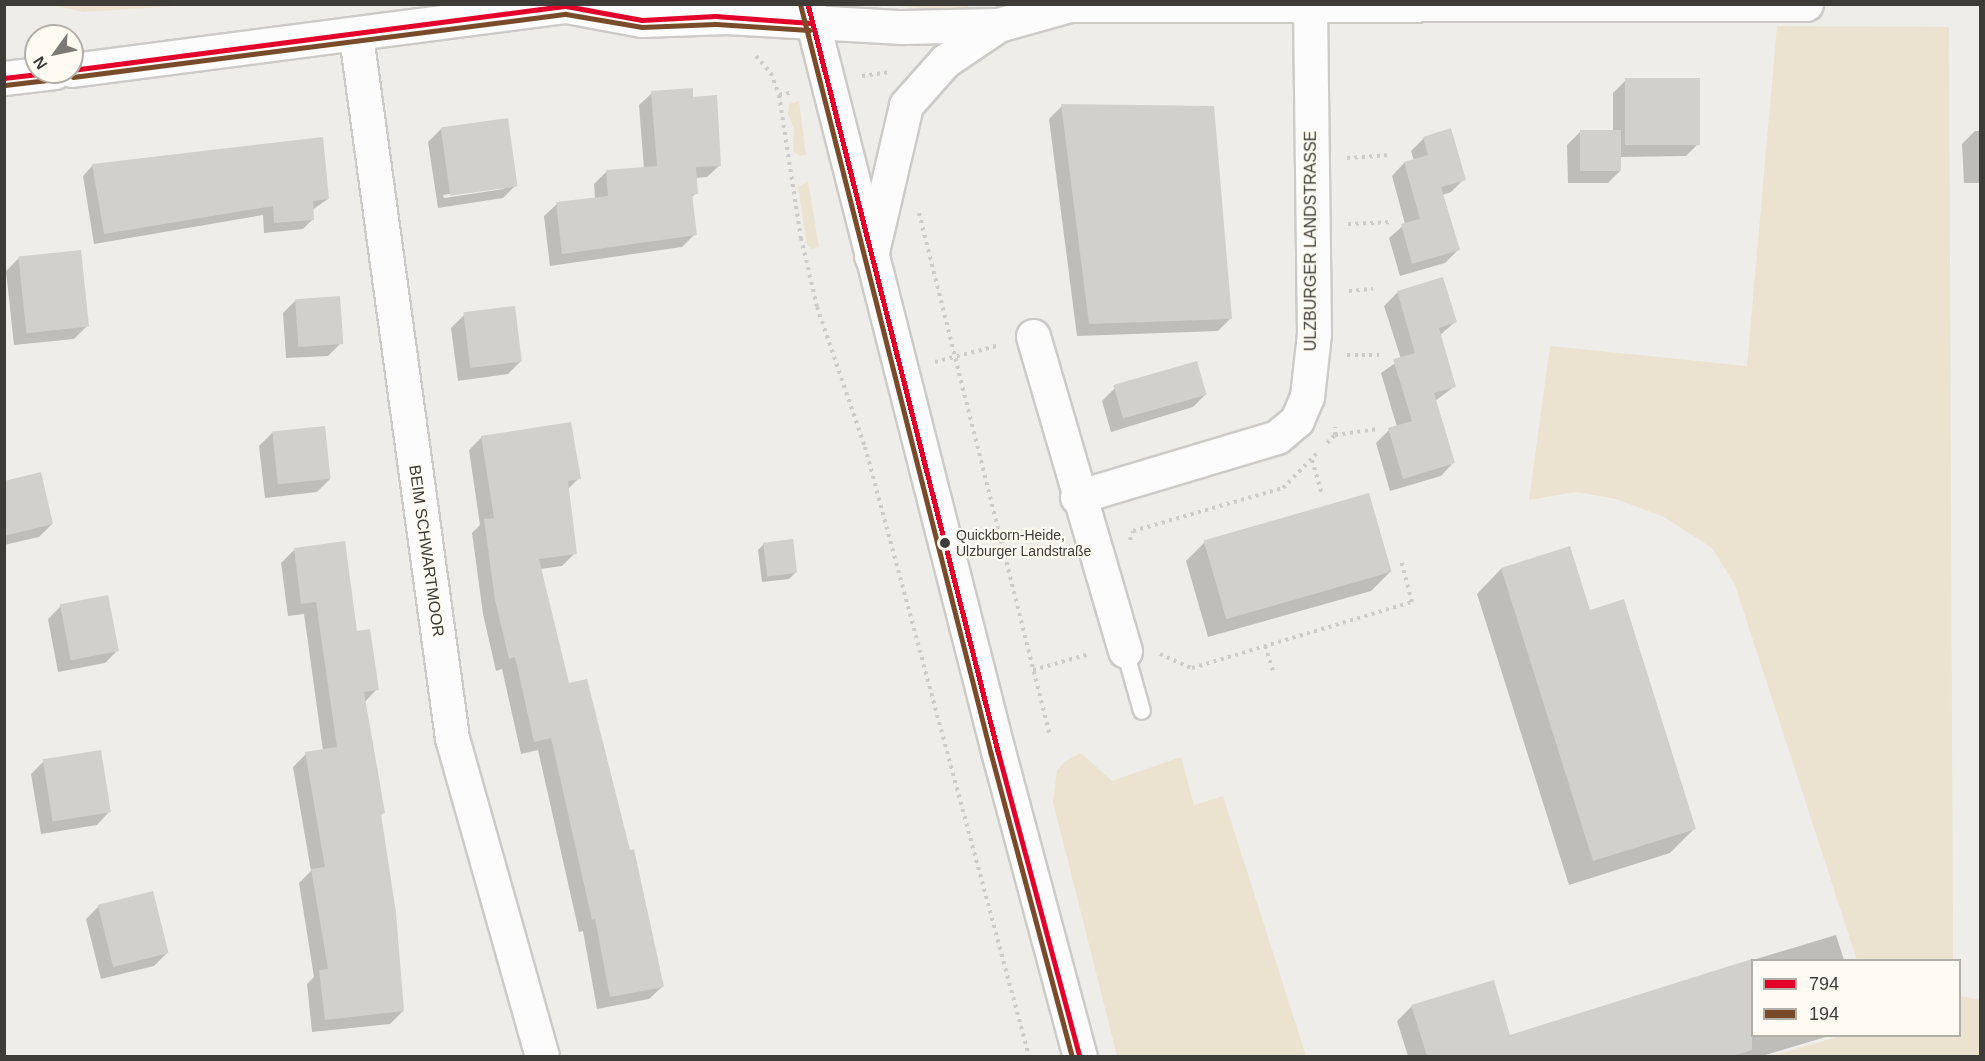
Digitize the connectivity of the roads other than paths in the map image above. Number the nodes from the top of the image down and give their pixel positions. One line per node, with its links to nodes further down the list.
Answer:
1 (1806, 4): 4 (street)
2 (567, 5): 5 (street); 7 (street)
3 (1070, 5): 4 (street); 6 (street)
4 (1310, 5): 13 (street, ULZBURGER LANDSTRASSE)
5 (810, 14): 6 (street); 11 (street)
6 (998, 25): 11 (street)
7 (356, 36): 8 (street); 16 (street, BEIM SCHWARTMOOR)
8 (84, 69)
9 (24, 76): 10 (street)
10 (4, 78)
11 (871, 256): 17 (street)
12 (1033, 336): 13 (street)
13 (1077, 497): 14 (street)
14 (1124, 648): 15 (lane)
15 (1142, 711)
16 (542, 1056)
17 (1080, 1056)

